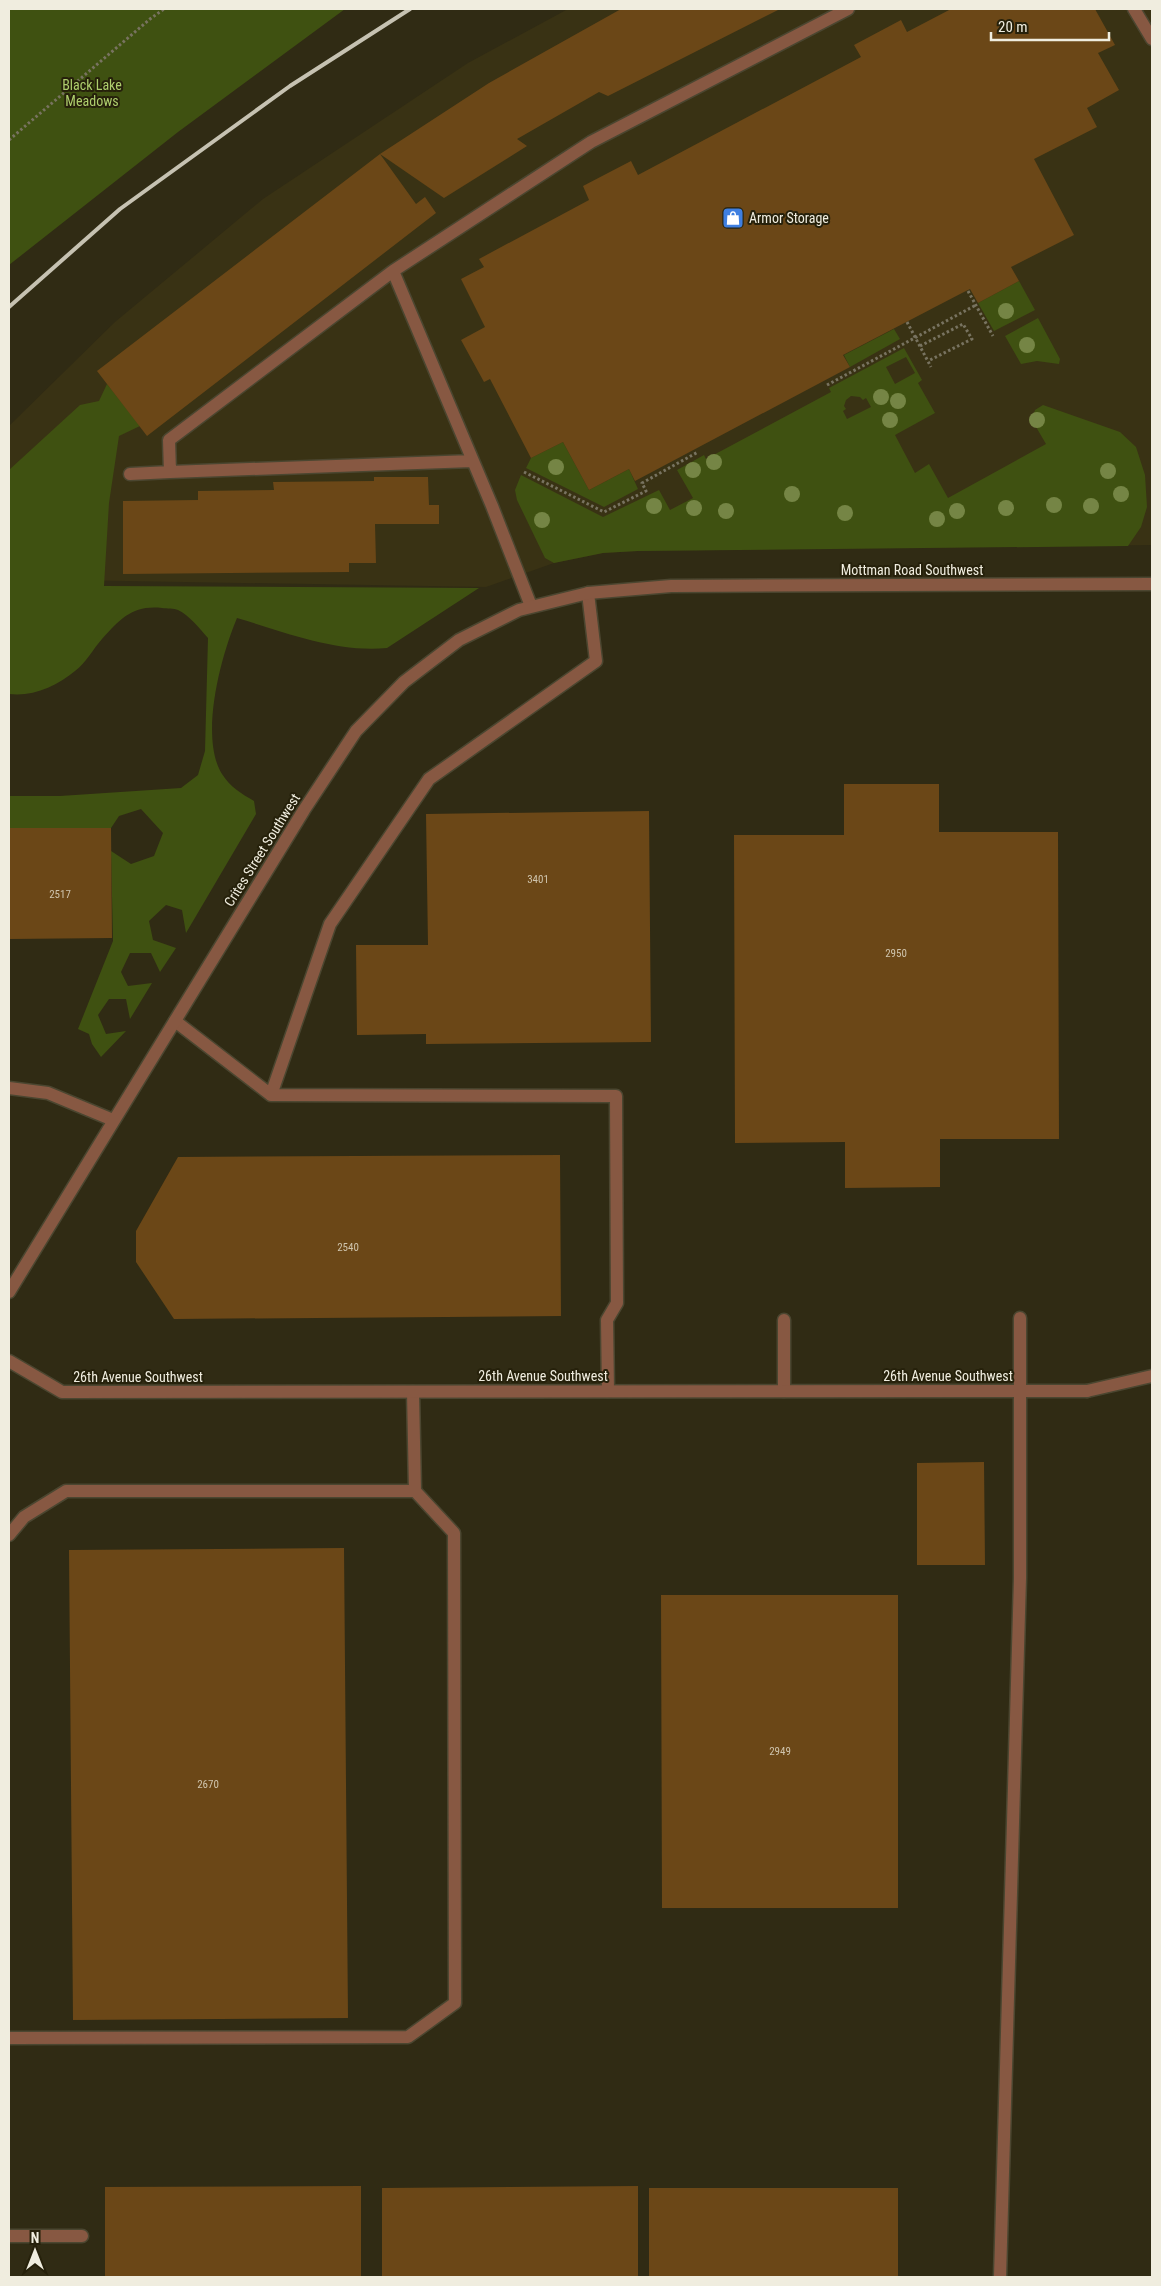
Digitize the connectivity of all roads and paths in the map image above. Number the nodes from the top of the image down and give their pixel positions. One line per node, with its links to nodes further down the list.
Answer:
1 (164, 9): 5 (path)
2 (848, 9): 6 (street)
3 (1134, 9): 4 (street)
4 (1152, 39)
5 (9, 140)
6 (393, 271): 17 (street); 18 (street)
7 (968, 291): 8 (path)
8 (976, 305): 10 (path); 11 (path)
9 (907, 322): 11 (path)
10 (993, 336)
11 (915, 337): 12 (path); 15 (path)
12 (920, 346): 13 (path); 13 (path)
13 (928, 361): 14 (path)
14 (931, 368)
15 (827, 385)
16 (698, 452): 19 (path)
17 (472, 461): 18 (street); 24 (street)
18 (170, 472): 20 (street)
19 (524, 472)
20 (130, 474)
21 (1152, 584): 22 (street, Mottman Road Southwest)
22 (671, 586): 23 (street, Crites Street Southwest)
23 (588, 593): 24 (street, Crites Street Southwest); 27 (street)
24 (531, 606): 25 (street, Crites Street Southwest)
25 (175, 1021): 27 (street); 28 (street, Crites Street Southwest)
26 (9, 1088): 28 (street)
27 (272, 1095): 35 (street)
28 (113, 1120): 29 (street, Crites Street Southwest)
29 (9, 1292)
30 (1020, 1318): 34 (street)
31 (784, 1320): 36 (street)
32 (9, 1361): 37 (street, 26th Avenue Southwest)
33 (1152, 1376): 34 (street, 26th Avenue Southwest)
34 (1022, 1390): 36 (street, 26th Avenue Southwest); 43 (street)
35 (608, 1391): 36 (street, 26th Avenue Southwest); 37 (street, 26th Avenue Southwest)
36 (784, 1391)
37 (413, 1392): 38 (street)
38 (415, 1491): 39 (street); 40 (street)
39 (9, 1535)
40 (9, 2038)
41 (9, 2236): 42 (street)
42 (82, 2236)
43 (1000, 2277)

